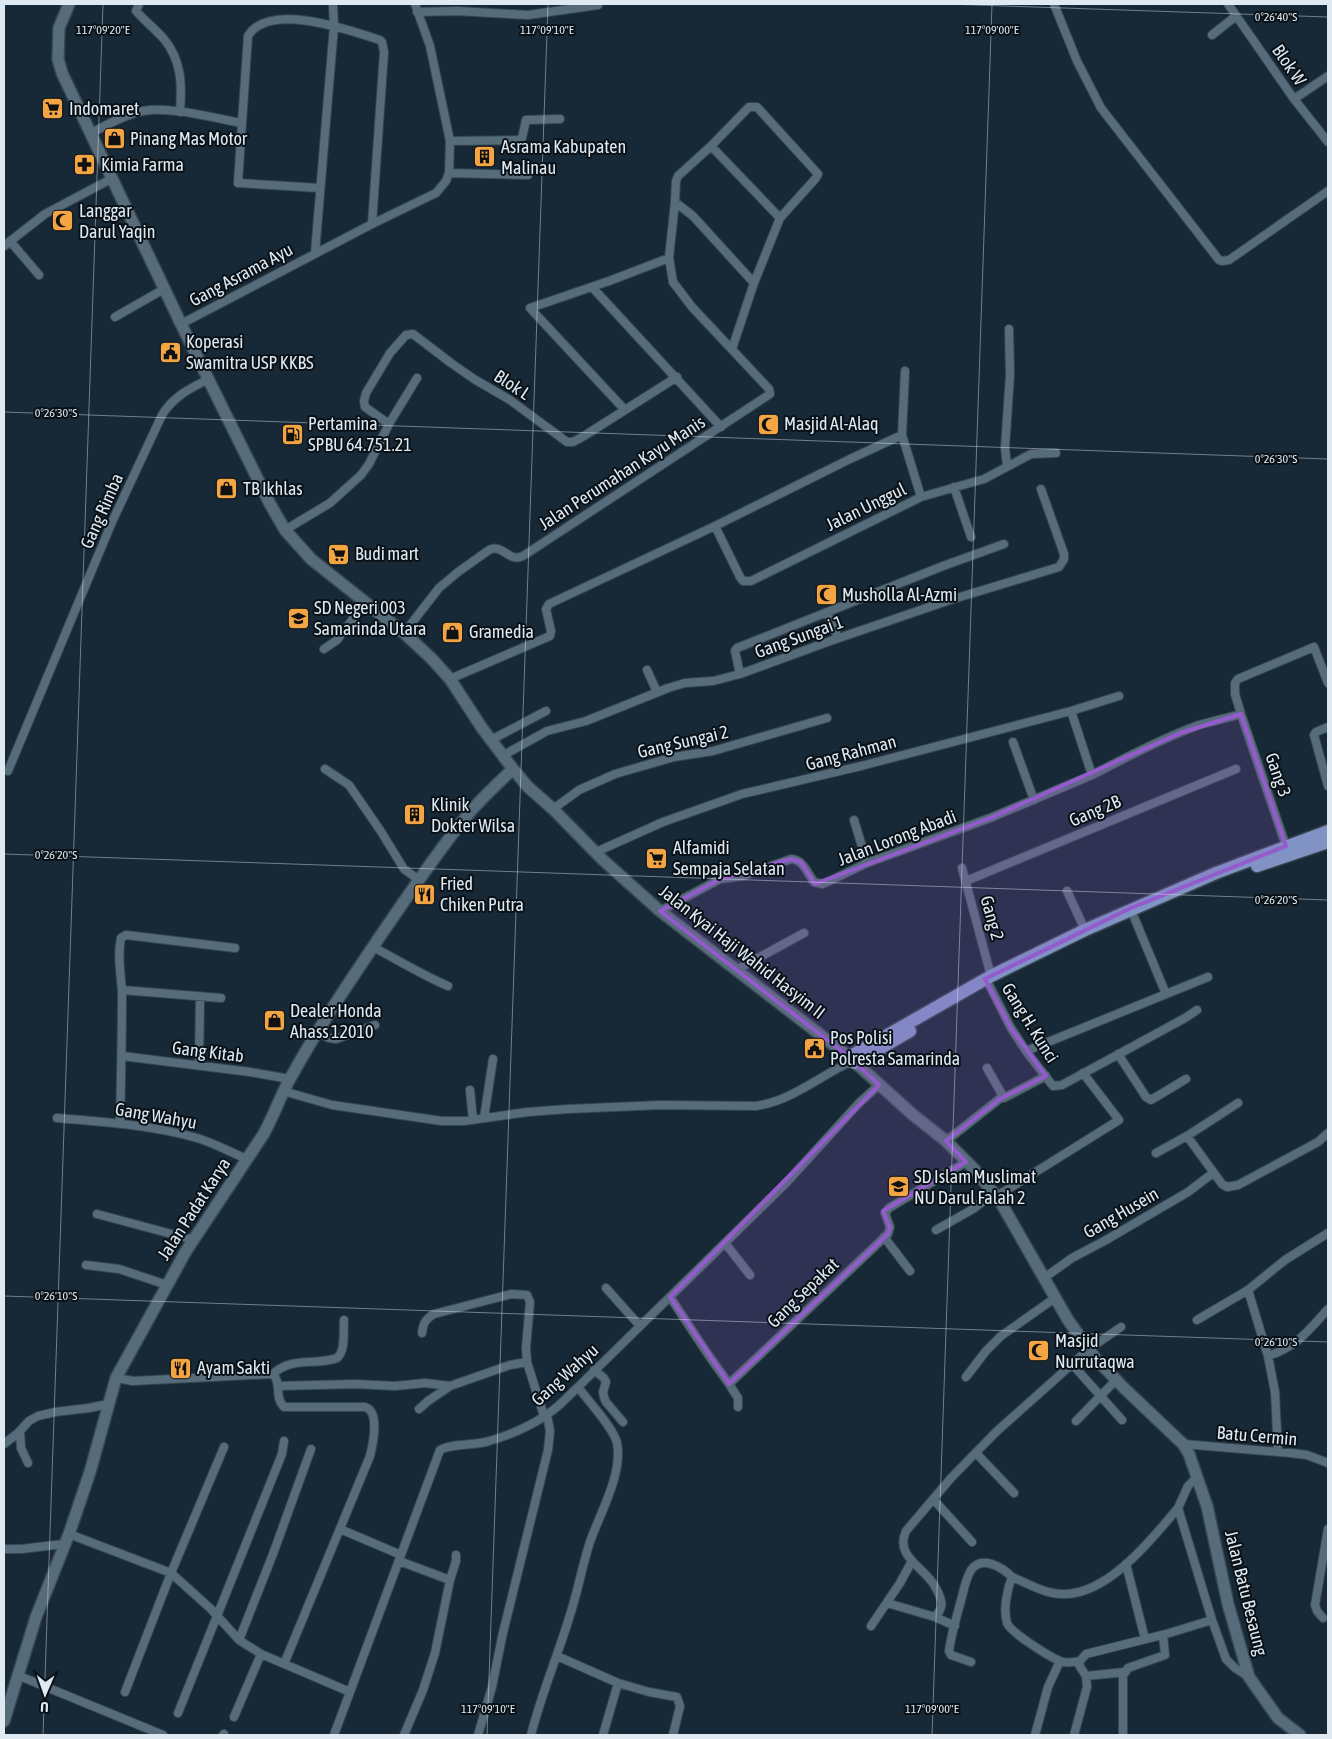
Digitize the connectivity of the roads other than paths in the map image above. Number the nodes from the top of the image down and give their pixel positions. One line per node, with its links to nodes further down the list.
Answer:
1 (69, 4): 16 (street, Jalan Kyai Haji Wahid Hasyim II)
2 (138, 4): 13 (street)
3 (333, 4): 9 (street)
4 (1054, 4): 24 (street)
5 (1228, 4): 8 (street, Blok W)
6 (598, 5): 7 (street)
7 (416, 8): 17 (street)
8 (1236, 16): 10 (street); 12 (street, Blok W)
9 (334, 26): 15 (street); 23 (street); 27 (street)
10 (1212, 35)
11 (1328, 76): 12 (street)
12 (1294, 99): 18 (street, Blok W)
13 (180, 112): 15 (street); 16 (street)
14 (560, 120): 17 (street)
15 (242, 123): 23 (street)
16 (90, 134): 22 (street, Jalan Kyai Haji Wahid Hasyim II)
17 (450, 141): 20 (street)
18 (1328, 142)
19 (711, 146): 25 (street, Jalan Perumahan Kayu Manis); 26 (street); 26 (street, Jalan Perumahan Kayu Manis)
20 (450, 174): 21 (street); 27 (street, Gang Asrama Ayu)
21 (528, 175)
22 (111, 179): 28 (street); 34 (street, Jalan Kyai Haji Wahid Hasyim II)
23 (319, 188): 29 (street)
24 (1328, 191)
25 (675, 202): 30 (street, Jalan Perumahan Kayu Manis); 32 (street)
26 (780, 218): 32 (street)
27 (372, 224): 29 (street, Gang Asrama Ayu)
28 (7, 243): 31 (street)
29 (315, 253): 36 (street, Gang Asrama Ayu)
30 (669, 258): 33 (street); 38 (street, Jalan Perumahan Kayu Manis)
31 (40, 274)
32 (754, 283): 38 (street)
33 (592, 287): 40 (street); 43 (street)
34 (164, 289): 35 (street); 36 (street, Jalan Kyai Haji Wahid Hasyim II)
35 (115, 317)
36 (181, 324): 42 (street, Jalan Kyai Haji Wahid Hasyim II)
37 (1008, 329): 48 (street)
38 (732, 349): 45 (street, Jalan Perumahan Kayu Manis)
39 (905, 371): 46 (street, Jalan Unggul)
40 (676, 377): 43 (street); 45 (street)
41 (417, 378): 44 (street)
42 (209, 379): 53 (street, Jalan Kyai Haji Wahid Hasyim II); 78 (street, Gang Rimba)
43 (624, 409): 44 (street, Blok L)
44 (389, 424): 53 (street)
45 (721, 427): 58 (street, Jalan Perumahan Kayu Manis)
46 (902, 435): 51 (street, Jalan Unggul); 52 (street)
47 (1056, 453): 48 (street)
48 (1007, 466): 49 (street)
49 (954, 487): 51 (street); 54 (street)
50 (1041, 489): 59 (street, Gang Sungai 1)
51 (921, 497): 52 (street, Jalan Unggul)
52 (715, 526): 63 (street)
53 (286, 530): 56 (street, Jalan Kyai Haji Wahid Hasyim II)
54 (972, 537)
55 (1004, 544): 57 (street)
56 (365, 603): 58 (street, Jalan Kyai Haji Wahid Hasyim II); 60 (street)
57 (827, 612): 59 (street); 62 (street)
58 (404, 633): 63 (street, Jalan Kyai Haji Wahid Hasyim II)
59 (838, 638): 62 (street, Gang Sungai 1)
60 (324, 649)
61 (647, 670): 65 (street)
62 (740, 674): 65 (street, Gang Sungai 1)
63 (450, 679): 72 (street, Jalan Kyai Haji Wahid Hasyim II)
64 (1328, 683): 69 (street, Gang 3)
65 (657, 692): 74 (street, Gang Sungai 1)
66 (1119, 696): 67 (street, Gang Rahman)
67 (1071, 710): 79 (street); 87 (street, Gang Rahman)
68 (546, 712): 72 (street)
69 (1241, 714): 79 (street, Jalan Lorong Abadi); 86 (street, Gang 3)
70 (827, 718): 82 (street, Gang Sungai 2)
71 (1328, 727): 80 (street)
72 (491, 740): 74 (street, Jalan Kyai Haji Wahid Hasyim II)
73 (1013, 742): 81 (street)
74 (502, 756): 76 (street, Jalan Kyai Haji Wahid Hasyim II)
75 (325, 769): 90 (street)
76 (512, 769): 82 (street, Jalan Kyai Haji Wahid Hasyim II); 90 (street, Jalan Padat Karya)
77 (1236, 769): 91 (street, Gang 2B)
78 (8, 771)
79 (1092, 775): 81 (street, Jalan Lorong Abadi)
80 (1328, 786)
81 (1034, 800): 88 (street, Jalan Lorong Abadi)
82 (553, 809): 87 (street, Jalan Kyai Haji Wahid Hasyim II)
83 (854, 820): 88 (street)
84 (1328, 831): 86 (main road)
85 (1328, 842): 94 (main road)
86 (1286, 846): 95 (main road)
87 (596, 852): 93 (street, Jalan Kyai Haji Wahid Hasyim II)
88 (867, 862): 93 (street, Jalan Lorong Abadi)
89 (962, 868): 91 (street, Gang 2)
90 (419, 880): 98 (street, Jalan Padat Karya)
91 (966, 881): 101 (street, Gang 2)
92 (1068, 891): 95 (street)
93 (660, 911): 99 (street, Jalan Kyai Haji Wahid Hasyim II)
94 (1134, 917): 101 (main road); 104 (street)
95 (1085, 930): 101 (main road)
96 (804, 933): 99 (street)
97 (235, 948): 103 (street)
98 (373, 948): 102 (street); 109 (street, Jalan Padat Karya)
99 (736, 970): 114 (street, Jalan Kyai Haji Wahid Hasyim II)
100 (1208, 977): 104 (street)
101 (988, 980): 110 (street, Gang H. Kunci); 114 (main road)
102 (448, 986)
103 (122, 990): 105 (street); 112 (street)
104 (1166, 994): 110 (street)
105 (200, 997): 106 (street); 115 (street)
106 (221, 998)
107 (1197, 1010): 111 (street)
108 (375, 1026): 109 (street)
109 (317, 1032): 118 (street, Jalan Padat Karya)
110 (1026, 1051): 120 (street, Gang H. Kunci)
111 (1118, 1054): 117 (street); 119 (street)
112 (122, 1056): 115 (street, Gang Kitab); 129 (street)
113 (494, 1059): 127 (street)
114 (850, 1062): 121 (street, Jalan Kyai Haji Wahid Hasyim II); 127 (street)
115 (199, 1066): 118 (street, Gang Kitab)
116 (987, 1068): 124 (street)
117 (1083, 1073): 120 (street); 137 (street)
118 (290, 1079): 123 (street, Jalan Padat Karya)
119 (1186, 1079)
120 (1048, 1080): 124 (street)
121 (879, 1085): 132 (street, Jalan Kyai Haji Wahid Hasyim II); 143 (street, Gang Wahyu)
122 (470, 1090): 128 (street)
123 (284, 1091): 128 (street); 134 (street, Jalan Padat Karya)
124 (1002, 1097): 132 (street)
125 (1238, 1104): 131 (street)
126 (57, 1118): 129 (street, Gang Wahyu)
127 (484, 1118): 128 (street)
128 (473, 1120)
129 (120, 1124): 134 (street, Gang Wahyu)
130 (1328, 1133): 136 (street)
131 (1187, 1136): 133 (street); 136 (street)
132 (946, 1141): 135 (street, Jalan Kyai Haji Wahid Hasyim II)
133 (1156, 1153)
134 (247, 1159): 142 (street, Jalan Padat Karya)
135 (966, 1162): 137 (street, Jalan Kyai Haji Wahid Hasyim II); 141 (street)
136 (1214, 1173): 147 (street, Gang Husein)
137 (996, 1194): 139 (street); 147 (street, Jalan Kyai Haji Wahid Hasyim II)
138 (97, 1214): 142 (street)
139 (936, 1230)
140 (1328, 1233): 150 (street)
141 (884, 1237): 145 (street); 168 (street, Gang Sepakat)
142 (194, 1240): 148 (street, Jalan Padat Karya)
143 (725, 1243): 146 (street); 151 (street, Gang Wahyu)
144 (86, 1265): 148 (street)
145 (910, 1272)
146 (750, 1275)
147 (1044, 1278): 152 (street, Jalan Kyai Haji Wahid Hasyim II)
148 (167, 1285): 166 (street, Jalan Padat Karya)
149 (606, 1288): 156 (street)
150 (1248, 1290): 155 (street); 160 (street)
151 (670, 1297): 156 (street, Gang Wahyu); 168 (street)
152 (1055, 1298): 159 (street, Jalan Kyai Haji Wahid Hasyim II); 165 (street)
153 (1328, 1309): 160 (street)
154 (344, 1320): 164 (street)
155 (1197, 1320)
156 (640, 1326): 163 (street, Gang Wahyu)
157 (1121, 1327): 159 (street)
158 (422, 1334): 161 (street)
159 (1089, 1349): 162 (street); 167 (street, Jalan Kyai Haji Wahid Hasyim II)
160 (1268, 1356): 186 (street)
161 (527, 1362): 170 (street); 176 (street)
162 (1072, 1364): 172 (street); 187 (street)
163 (594, 1370): 171 (street, Gang Wahyu); 179 (street)
164 (274, 1374): 166 (street); 169 (street)
165 (966, 1377)
166 (116, 1378): 173 (street, Jalan Padat Karya)
167 (1116, 1380): 172 (street); 183 (street, Jalan Kyai Haji Wahid Hasyim II)
168 (729, 1384): 174 (street)
169 (278, 1386): 170 (street); 194 (street)
170 (450, 1386): 175 (street)
171 (578, 1387): 176 (street, Gang Wahyu); 217 (street)
172 (1101, 1396): 177 (street); 178 (street)
173 (108, 1404): 180 (street); 196 (street, Jalan Padat Karya)
174 (738, 1407)
175 (419, 1409)
176 (545, 1416): 200 (street, Gang Wahyu); 235 (street)
177 (1122, 1420)
178 (1076, 1421)
179 (623, 1422)
180 (20, 1431): 182 (street); 188 (street)
181 (284, 1441): 208 (street)
182 (4, 1444)
183 (1183, 1444): 186 (street, Batu Cermin); 190 (street, Jalan Batu Besaung)
184 (224, 1446): 203 (street)
185 (312, 1449): 215 (street)
186 (1278, 1452): 189 (street, Batu Cermin)
187 (976, 1453): 191 (street); 192 (street)
188 (28, 1463)
189 (1328, 1463)
190 (1197, 1477): 193 (street); 225 (street, Jalan Batu Besaung)
191 (1014, 1493)
192 (933, 1499): 197 (street); 201 (street)
193 (1178, 1508): 202 (street); 210 (street)
194 (340, 1529): 200 (street); 221 (street)
195 (1328, 1529): 209 (street)
196 (66, 1540): 198 (street); 203 (street); 223 (street, Jalan Padat Karya)
197 (972, 1542)
198 (4, 1549)
199 (456, 1556): 205 (street)
200 (400, 1558): 205 (street); 228 (street, Gang Wahyu)
201 (912, 1560): 206 (street); 207 (street)
202 (1126, 1564): 204 (street); 214 (street)
203 (172, 1572): 208 (street); 227 (street)
204 (1012, 1577): 212 (street); 218 (street)
205 (450, 1580): 234 (street)
206 (887, 1603): 207 (street); 211 (street)
207 (935, 1616): 212 (street)
208 (216, 1617): 215 (street); 229 (street)
209 (1323, 1618)
210 (1212, 1620): 213 (street); 225 (street)
211 (871, 1626)
212 (954, 1626): 219 (street)
213 (1163, 1635): 214 (street); 222 (street)
214 (1144, 1639): 220 (street)
215 (239, 1640): 216 (street)
216 (261, 1654): 221 (street); 230 (street)
217 (557, 1656): 226 (street); 236 (street)
218 (1060, 1661): 220 (street); 239 (street)
219 (971, 1662)
220 (1080, 1662): 224 (street)
221 (284, 1664): 228 (street)
222 (1124, 1672): 224 (street); 241 (street)
223 (17, 1675): 231 (street, Jalan Padat Karya); 232 (street)
224 (1086, 1676): 240 (street)
225 (1249, 1677): 242 (street, Jalan Batu Besaung)
226 (618, 1683): 237 (street); 238 (street)
227 (125, 1692)
228 (350, 1692): 233 (street, Gang Wahyu)
229 (178, 1713)
230 (234, 1717)
231 (4, 1721)
232 (164, 1735)
233 (334, 1735)
234 (404, 1735)
235 (478, 1735)
236 (531, 1735)
237 (603, 1735)
238 (673, 1735)
239 (1035, 1735)
240 (1074, 1735)
241 (1123, 1735)
242 (1300, 1735)

